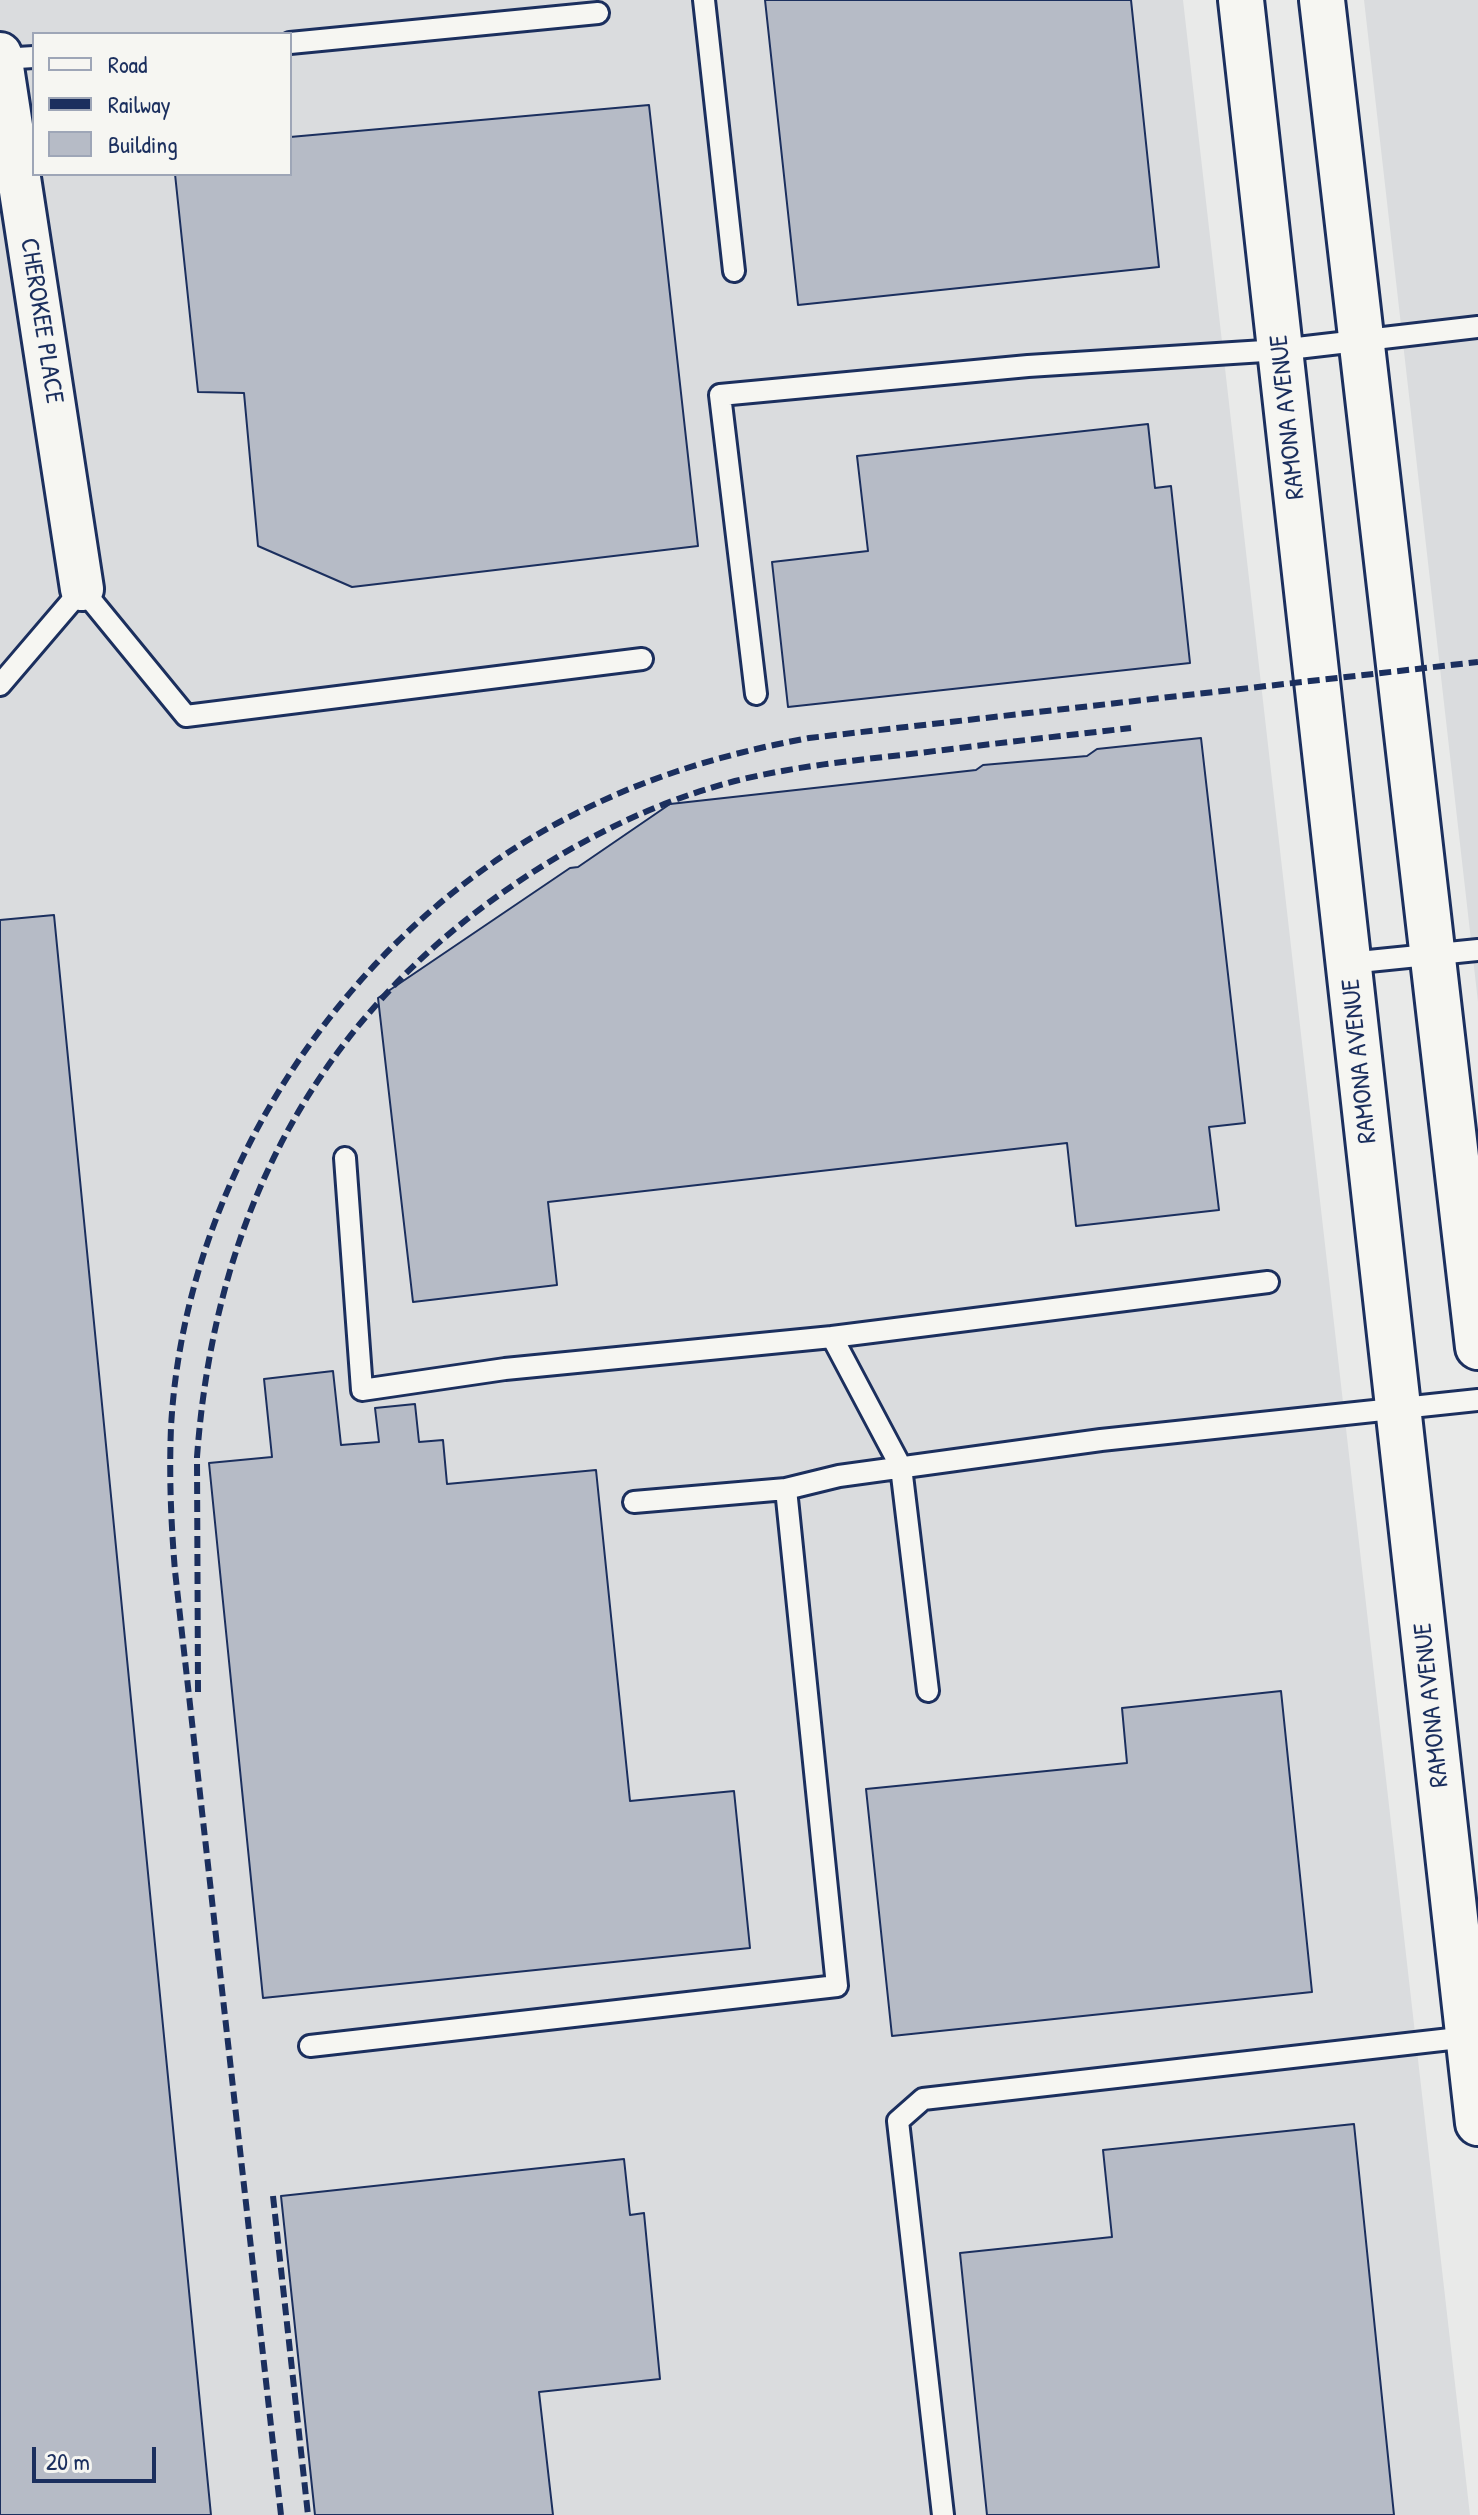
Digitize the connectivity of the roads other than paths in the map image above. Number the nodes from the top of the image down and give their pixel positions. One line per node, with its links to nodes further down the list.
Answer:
1 (704, 0): 8 (lane)
2 (1241, 0): 11 (main road, RAMONA AVENUE)
3 (1322, 0): 10 (main road)
4 (598, 13): 5 (lane)
5 (292, 43)
6 (0, 57): 7 (lane); 12 (street, CHEROKEE PLACE)
7 (32, 57)
8 (734, 271)
9 (1478, 327): 10 (lane)
10 (1361, 340): 11 (lane); 17 (main road)
11 (1280, 350): 15 (lane); 18 (main road, RAMONA AVENUE)
12 (82, 589): 13 (lane); 14 (lane)
13 (642, 659)
14 (0, 685)
15 (756, 694)
16 (1478, 950): 17 (lane)
17 (1434, 954): 18 (lane); 22 (main road)
18 (1349, 963): 24 (main road, RAMONA AVENUE)
19 (345, 1158): 21 (lane)
20 (1268, 1282): 21 (lane)
21 (832, 1337): 25 (lane)
22 (1478, 1347)
23 (1478, 1400): 24 (lane)
24 (1399, 1407): 25 (lane); 29 (main road, RAMONA AVENUE)
25 (901, 1467): 26 (lane); 28 (lane)
26 (786, 1489): 27 (lane); 30 (lane)
27 (634, 1502)
28 (928, 1691)
29 (1468, 2037): 31 (main road, RAMONA AVENUE); 32 (lane)
30 (310, 2046)
31 (1478, 2123)
32 (943, 2515)

